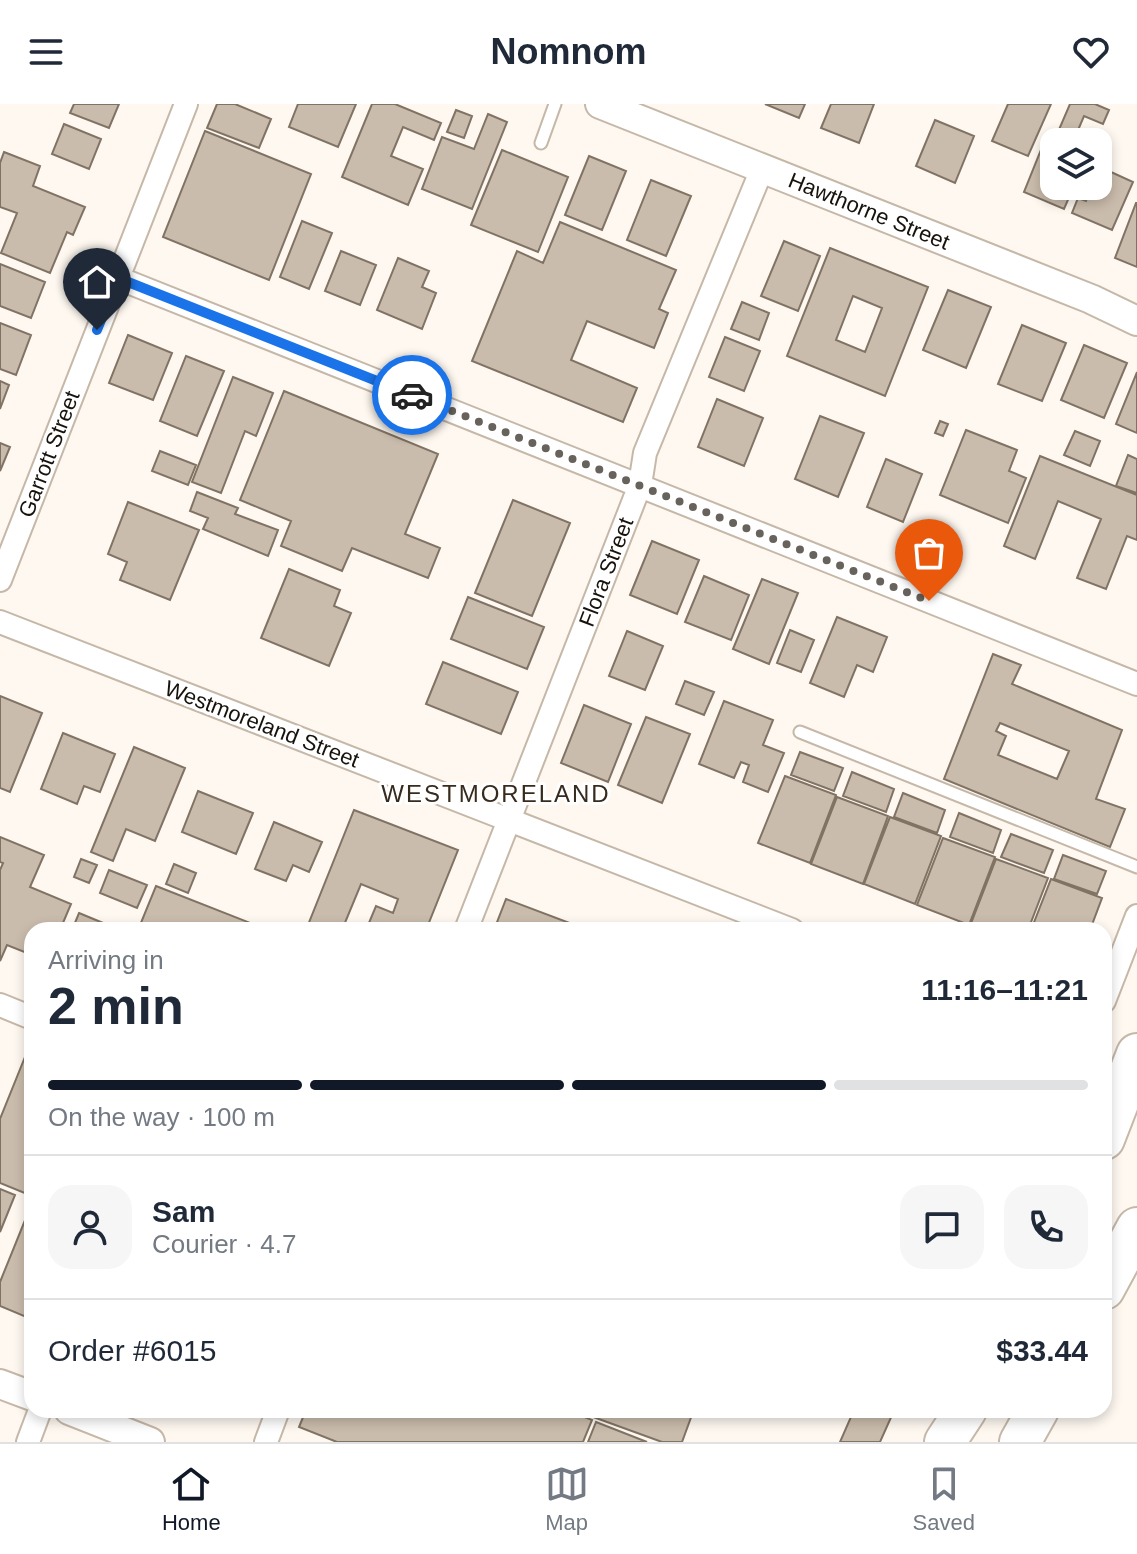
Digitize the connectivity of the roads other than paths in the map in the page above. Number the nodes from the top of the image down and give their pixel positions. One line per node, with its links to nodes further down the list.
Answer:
1 (186, 104): 6 (street, Garrott Street)
2 (555, 104): 4 (lane)
3 (600, 104): 5 (street, Hawthorne Street)
4 (541, 143)
5 (762, 169): 7 (street, Hawthorne Street); 8 (street, Flora Street)
6 (118, 278): 8 (street); 9 (street, Garrott Street)
7 (1137, 321)
8 (640, 485): 11 (street); 13 (street, Flora Street)
9 (0, 580)
10 (0, 622): 13 (street, Westmoreland Street)
11 (1137, 684)
12 (800, 732): 14 (lane)
13 (509, 821): 16 (street, Flora Street); 17 (street, Westmoreland Street)
14 (1137, 867)
15 (1137, 916): 18 (street)
16 (469, 922)
17 (771, 922)
18 (1112, 980)
19 (0, 1005): 20 (street)
20 (24, 1015)
21 (1137, 1054): 22 (highway)
22 (1112, 1118)
23 (1137, 1228): 24 (highway)
24 (1112, 1274)
25 (0, 1384): 26 (street)
26 (24, 1393)
27 (37, 1418): 32 (street)
28 (89, 1418): 33 (street)
29 (275, 1418): 34 (street)
30 (961, 1418): 35 (highway)
31 (1034, 1418): 36 (highway)
32 (28, 1442)
33 (150, 1442)
34 (266, 1442)
35 (945, 1442)
36 (1020, 1442)

